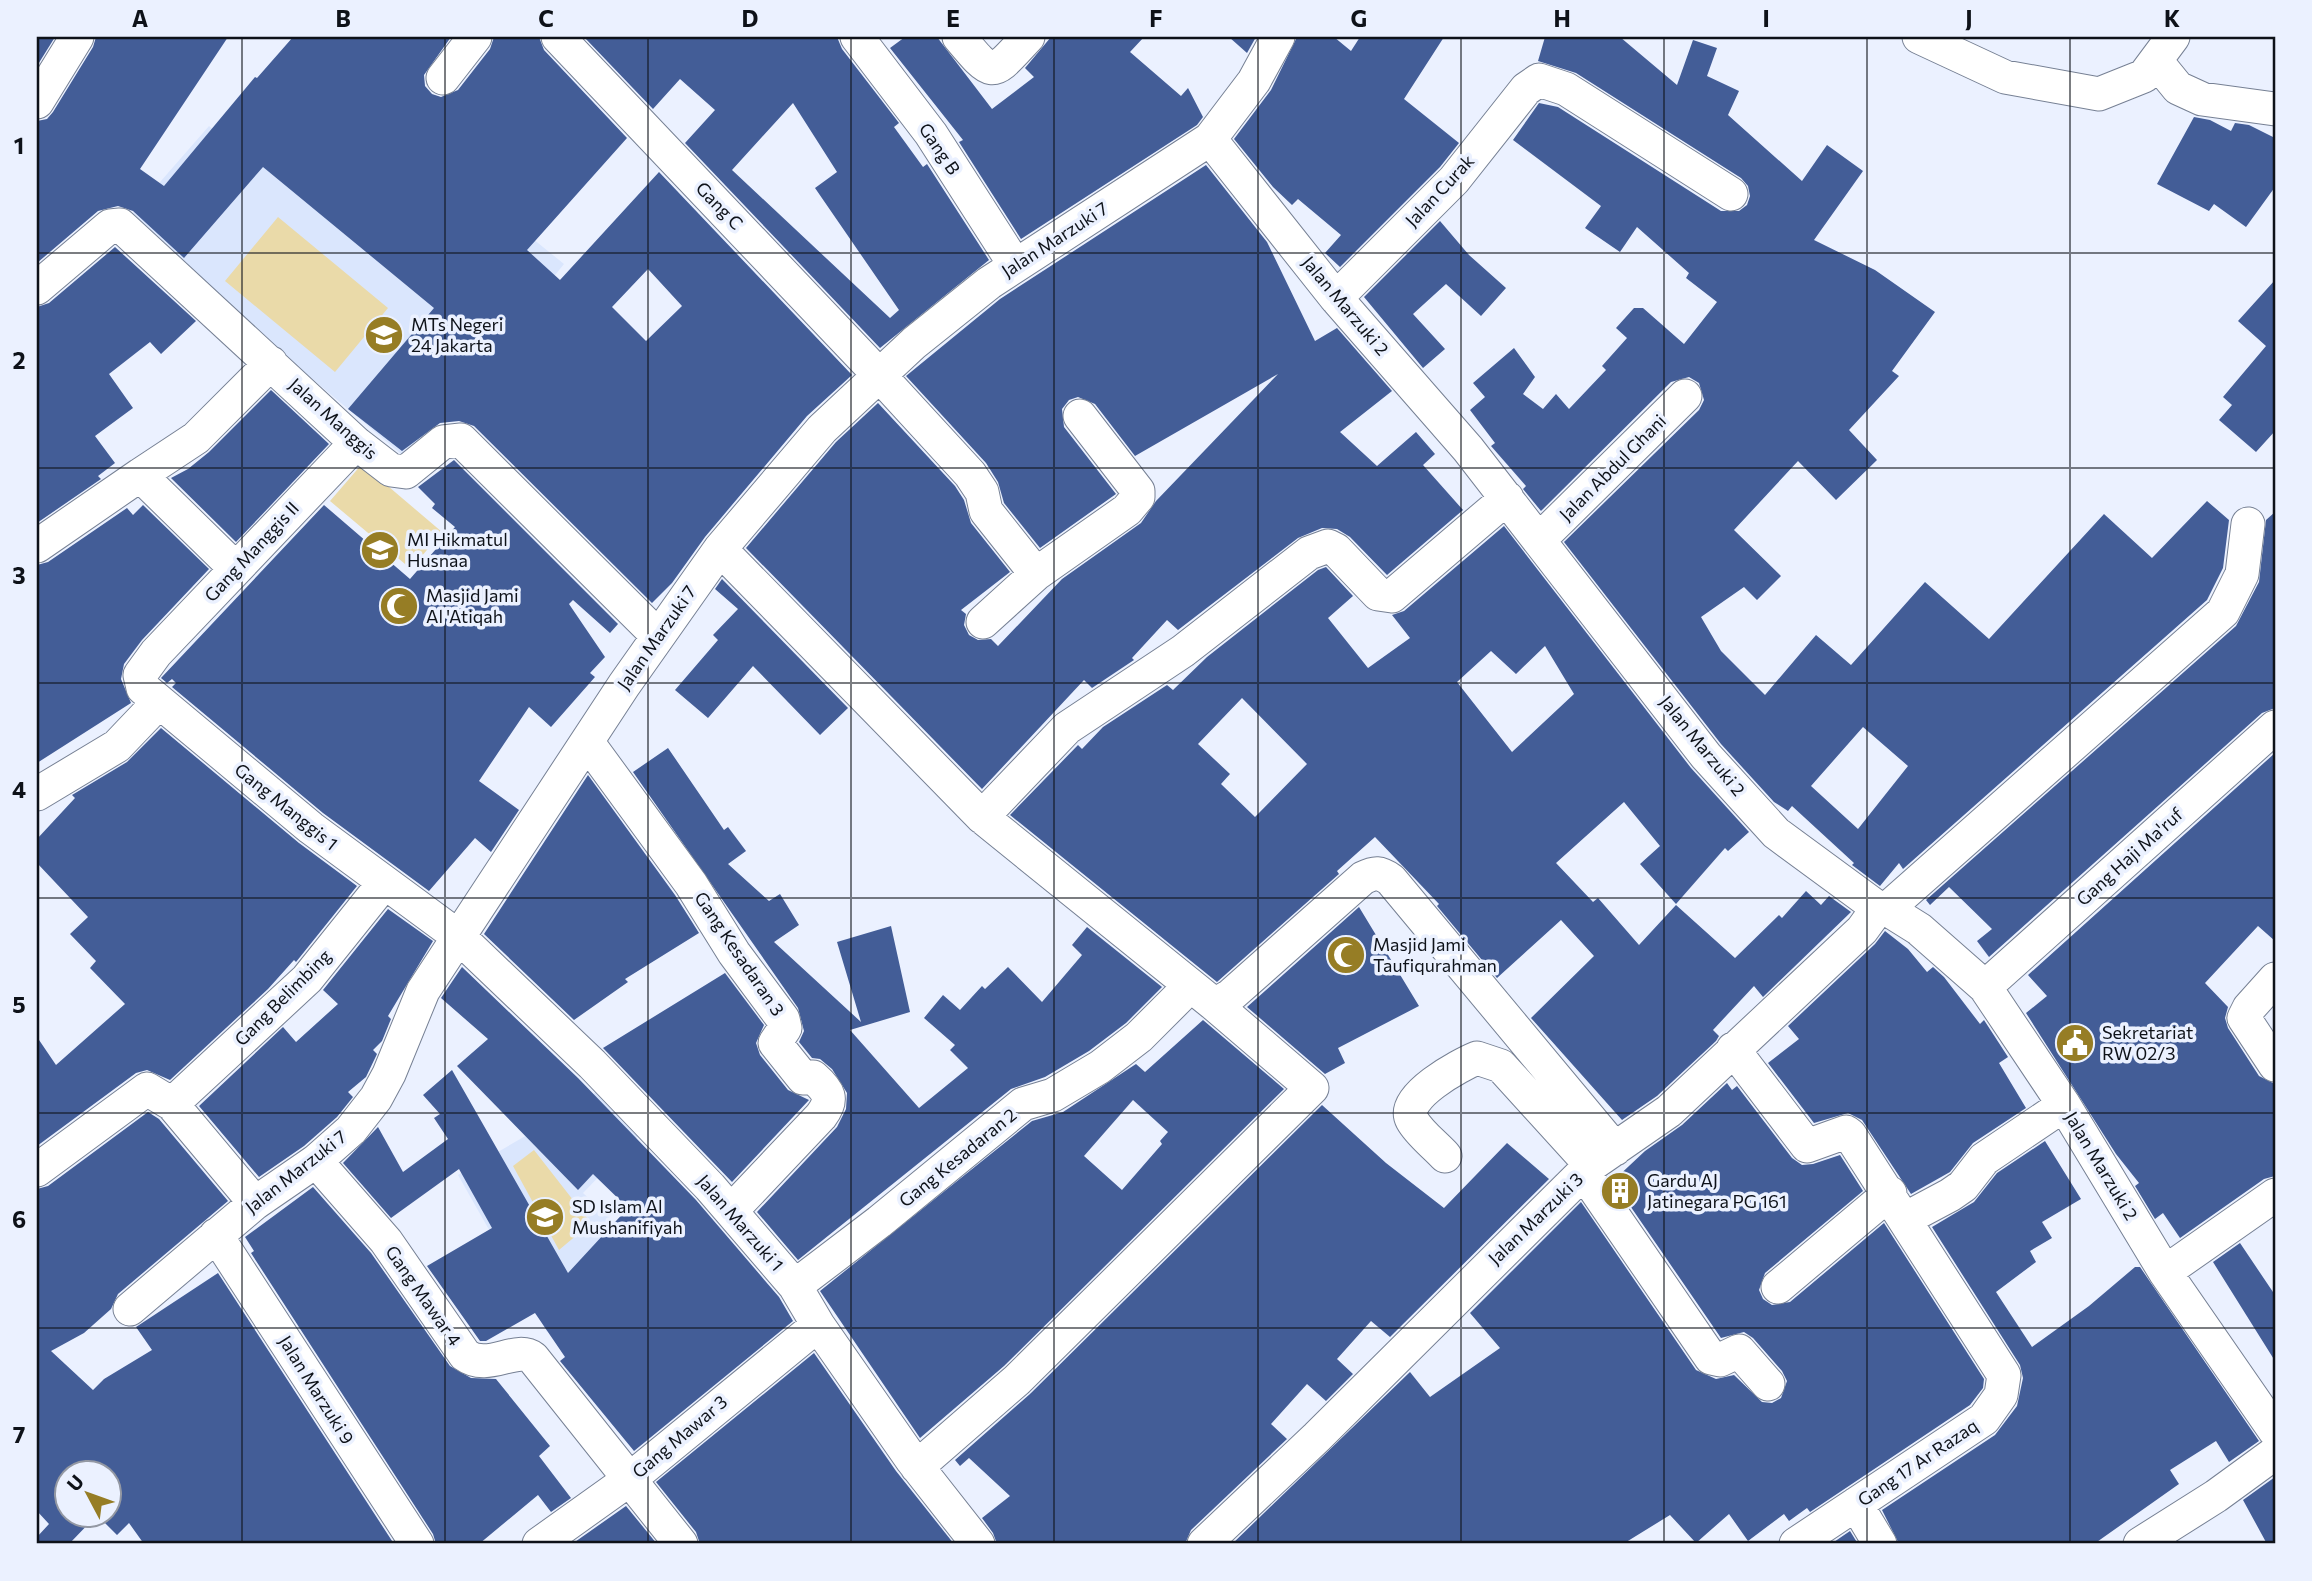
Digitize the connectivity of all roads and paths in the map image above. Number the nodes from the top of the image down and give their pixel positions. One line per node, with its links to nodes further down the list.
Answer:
1 (77, 37): 11 (street)
2 (475, 37): 10 (street)
3 (558, 37): 19 (street, Gang C)
4 (858, 37): 15 (street, Gang B)
5 (959, 37): 6 (street)
6 (1028, 37)
7 (1278, 37): 13 (street)
8 (1919, 37): 9 (street)
9 (2164, 49): 12 (street)
10 (443, 78)
11 (37, 102)
12 (2275, 109)
13 (1210, 139): 15 (street, Jalan Marzuki 7); 17 (street, Jalan Marzuki 2)
14 (1731, 194): 17 (street, Jalan Curak)
15 (1015, 265): 19 (street, Jalan Marzuki 7)
16 (37, 288): 18 (street, Jalan Manggis)
17 (1335, 298): 24 (street, Jalan Marzuki 2)
18 (271, 363): 22 (street, Jalan Manggis); 23 (street)
19 (880, 376): 28 (street, Jalan Marzuki 7); 30 (street, Gang C)
20 (1685, 396): 26 (street, Jalan Abdul Ghani)
21 (1080, 416): 30 (street)
22 (356, 443): 29 (street, Gang Manggis II); 32 (street, Jalan Manggis)
23 (140, 475): 27 (street); 29 (street)
24 (1507, 498): 26 (street, Jalan Marzuki 2); 38 (street)
25 (2248, 524): 40 (street, Jalan Marzuki 3)
26 (1539, 540): 40 (street, Jalan Marzuki 2)
27 (37, 546)
28 (720, 549): 32 (street, Jalan Marzuki 7); 38 (street)
29 (235, 568): 33 (street, Gang Manggis II)
30 (1036, 575): 31 (street)
31 (983, 622)
32 (658, 636): 36 (street, Jalan Marzuki 7)
33 (149, 662): 34 (street, Gang Manggis 1)
34 (158, 704): 37 (street); 39 (street, Gang Manggis 1)
35 (2275, 727): 43 (street, Gang Haji Ma'ruf)
36 (588, 743): 41 (street, Jalan Marzuki 7); 56 (street, Gang Kesadaran 3)
37 (37, 794)
38 (982, 817): 44 (street)
39 (384, 883): 41 (street, Gang Manggis 1); 47 (street, Gang Belimbing)
40 (1883, 908): 43 (street, Jalan Marzuki 2); 45 (street, Jalan Marzuki 3)
41 (459, 937): 50 (street, Jalan Marzuki 7); 56 (street, Jalan Marzuki 1)
42 (2275, 979): 46 (street)
43 (1985, 987): 48 (street, Jalan Marzuki 2)
44 (1202, 995): 51 (street, Gang Kesadaran 2); 59 (street, Gang Kesadaran 2); 66 (street)
45 (1733, 1049): 51 (street, Jalan Marzuki 3); 55 (street)
46 (2275, 1065)
47 (172, 1104): 52 (street); 54 (street)
48 (2064, 1105): 55 (street); 58 (street, Jalan Marzuki 2)
49 (1445, 1156): 51 (street)
50 (316, 1161): 54 (street, Jalan Marzuki 7); 67 (street, Gang Mawar 4)
51 (1597, 1162): 63 (street); 74 (street, Jalan Marzuki 3)
52 (37, 1170)
53 (2275, 1195): 58 (street)
54 (255, 1203): 57 (street, Jalan Marzuki 7)
55 (1897, 1206): 60 (street); 68 (street, Gang 17 Ar Razaq)
56 (731, 1211): 59 (street, Jalan Marzuki 1)
57 (216, 1235): 61 (street, Jalan Marzuki 7); 70 (street, Jalan Marzuki 9)
58 (2165, 1272): 64 (street, Jalan Marzuki 2)
59 (795, 1286): 62 (street, Jalan Marzuki 1)
60 (1778, 1287)
61 (130, 1308)
62 (818, 1325): 66 (street, Jalan Marzuki 1); 67 (street, Gang Mawar 3)
63 (1768, 1384)
64 (2275, 1431)
65 (2275, 1453): 69 (street)
66 (924, 1461): 73 (street, Jalan Marzuki 1)
67 (630, 1479): 71 (street, Gang Mawar 3); 72 (street)
68 (1856, 1504): 75 (street, Gang 17 Ar Razaq); 76 (street)
69 (2160, 1539)
70 (417, 1544)
71 (539, 1544)
72 (681, 1544)
73 (978, 1544)
74 (1204, 1544)
75 (1796, 1544)
76 (1880, 1544)

